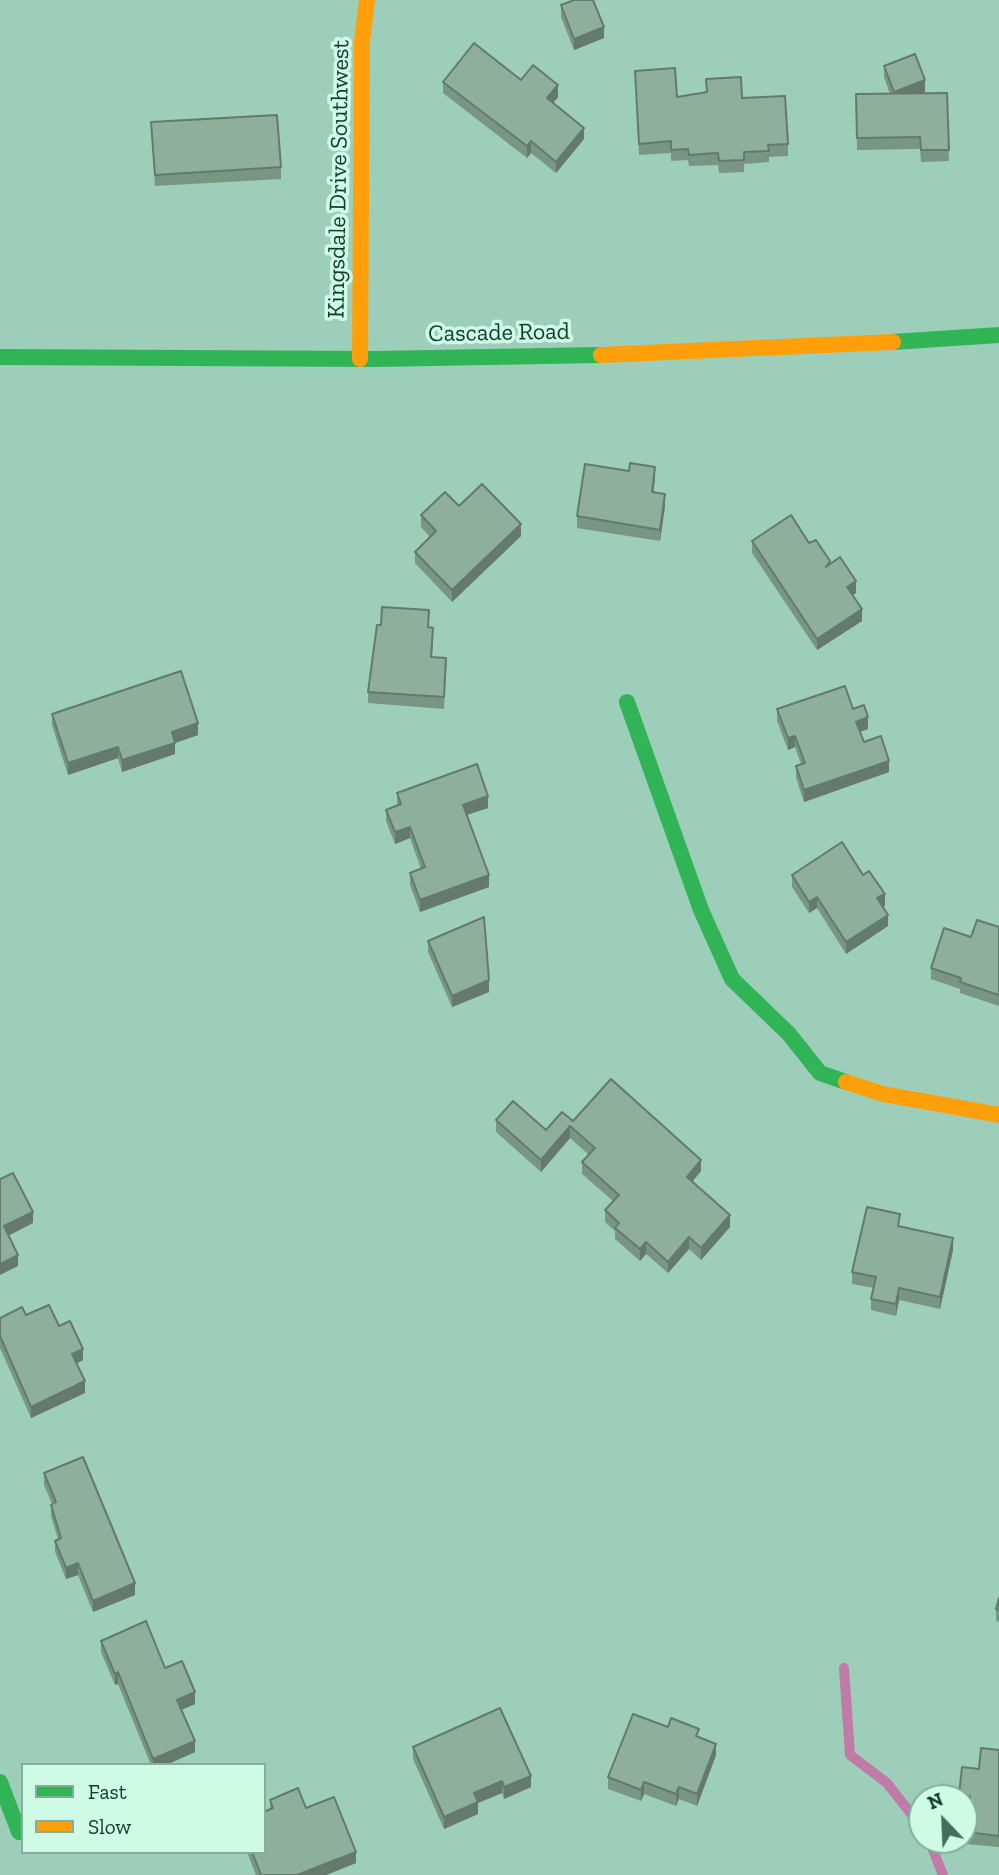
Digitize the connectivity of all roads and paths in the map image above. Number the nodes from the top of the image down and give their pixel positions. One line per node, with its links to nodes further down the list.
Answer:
1 (367, 0): 4 (street, Kingsdale Drive Southwest)
2 (999, 335): 4 (street, Cascade Road)
3 (0, 357): 4 (street, Cascade Road)
4 (360, 359)
5 (626, 702): 6 (street)
6 (999, 1115)
7 (0, 1782): 8 (street)
8 (19, 1832)

